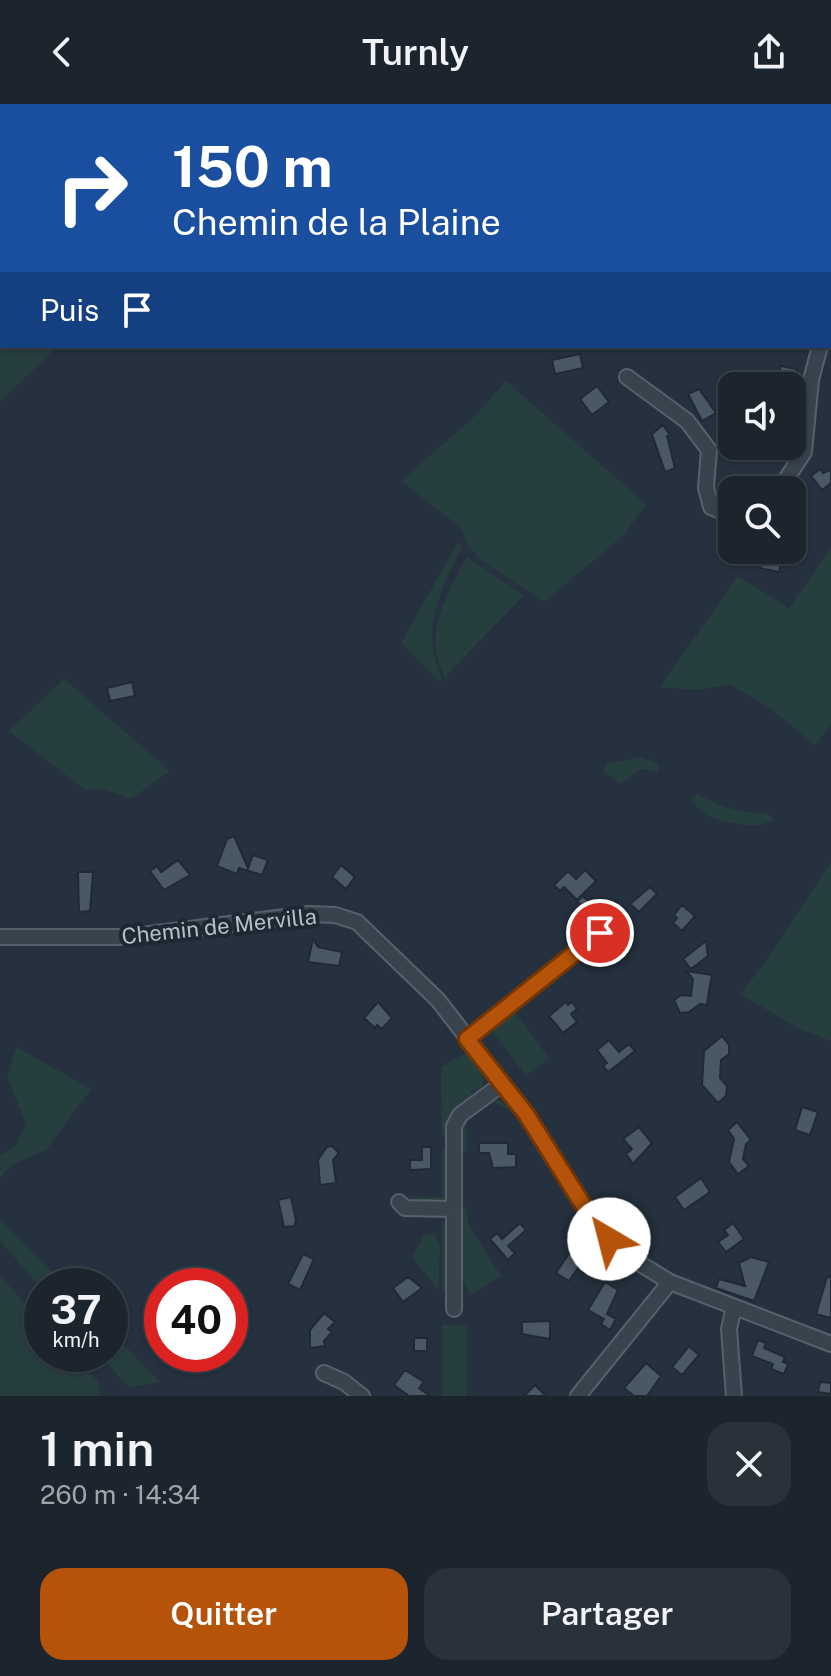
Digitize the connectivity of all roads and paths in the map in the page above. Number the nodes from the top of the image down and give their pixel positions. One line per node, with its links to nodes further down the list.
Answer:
1 (819, 348): 3 (street)
2 (627, 377): 4 (street)
3 (788, 476)
4 (718, 510)
5 (600, 933): 7 (street)
6 (0, 937): 7 (street, Chemin de Mervilla)
7 (467, 1039): 8 (street, Chemin de Mervilla)
8 (502, 1084): 10 (street); 11 (street, Chemin de Mervilla)
9 (399, 1202): 10 (street)
10 (454, 1209): 13 (street)
11 (670, 1282): 12 (street, Chemin de Mervilla); 17 (street)
12 (734, 1307): 14 (street, Chemin de Mervilla); 18 (street)
13 (454, 1309)
14 (831, 1344)
15 (324, 1373): 16 (street)
16 (362, 1396)
17 (578, 1396)
18 (734, 1396)

